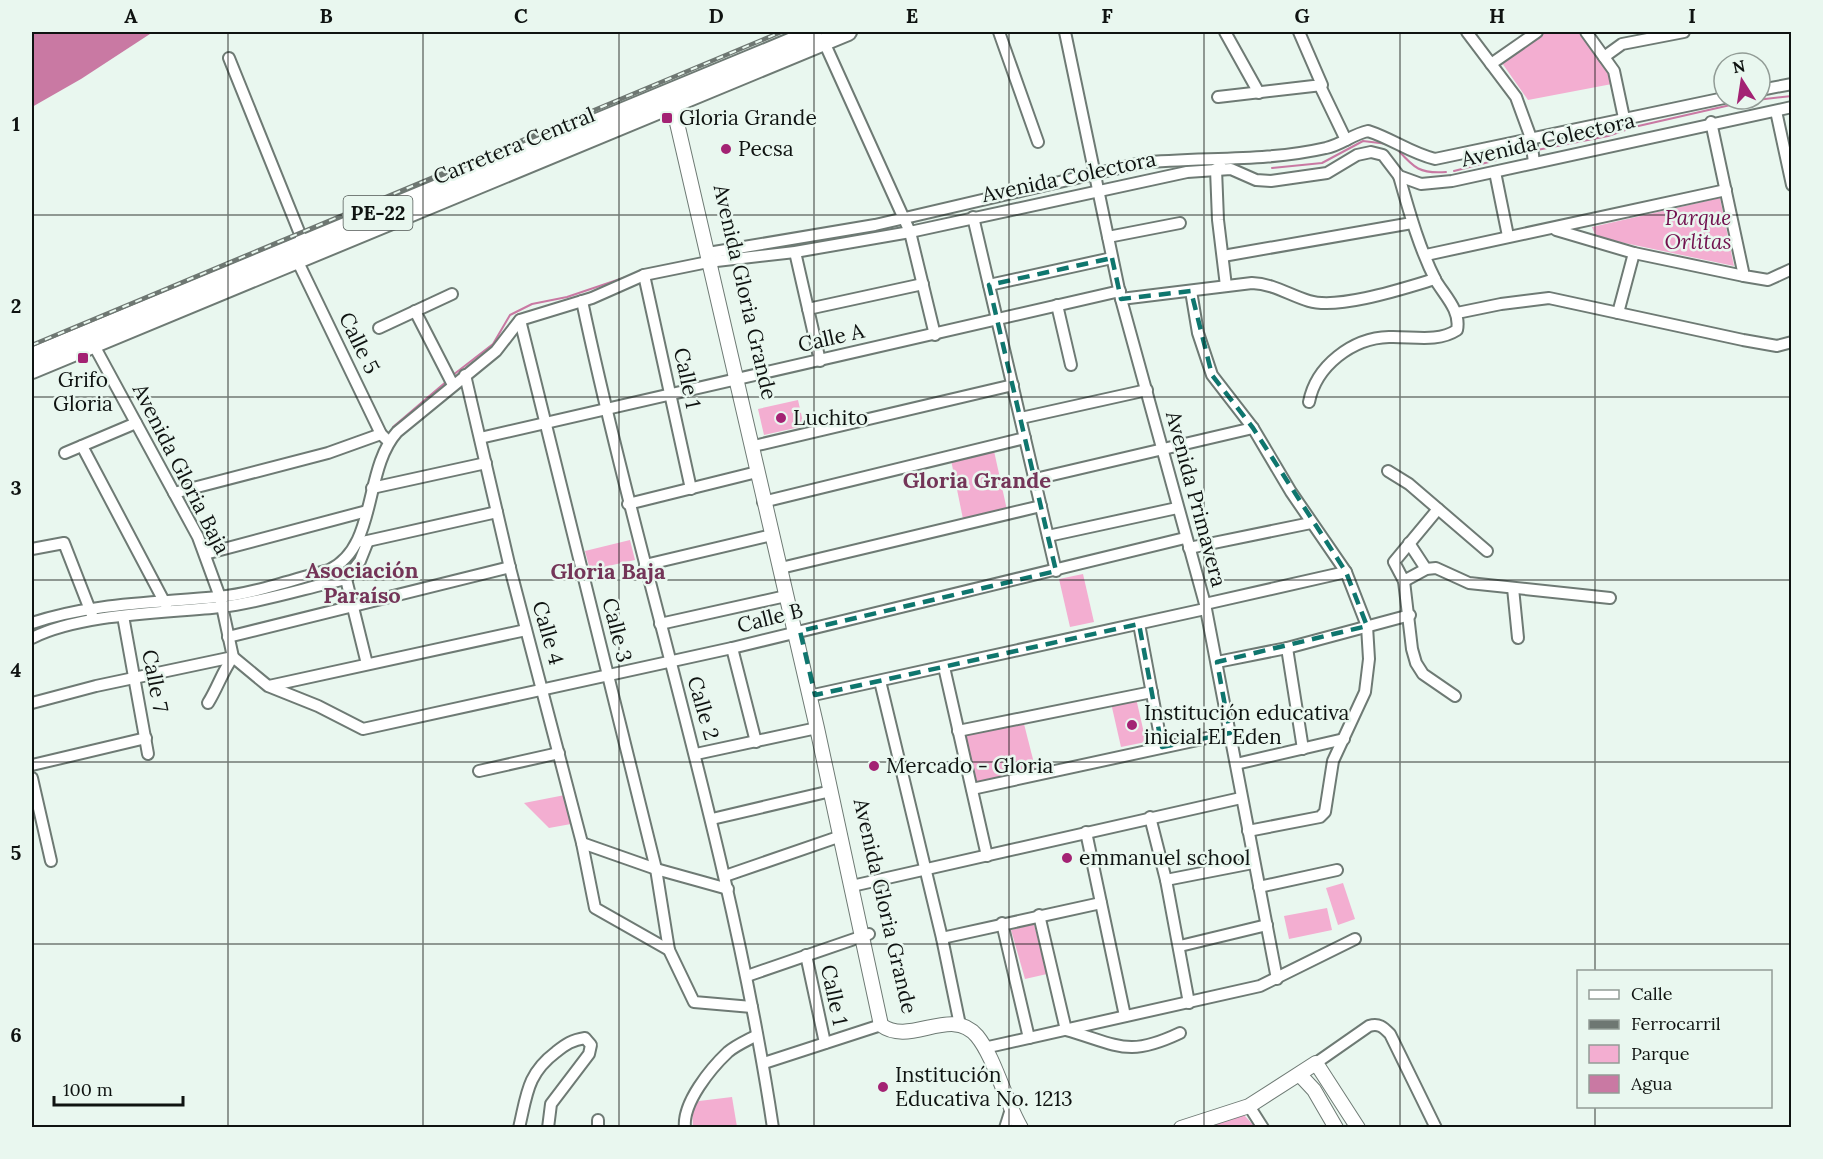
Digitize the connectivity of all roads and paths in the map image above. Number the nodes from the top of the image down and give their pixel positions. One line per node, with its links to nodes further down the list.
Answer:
1 (848, 32): 10 (highway, Carretera Central / PE-22)
2 (999, 32): 27 (street)
3 (1065, 32): 32 (street, Avenida Primavera)
4 (1225, 32): 17 (street)
5 (1299, 32): 15 (street)
6 (1467, 32): 13 (street)
7 (1537, 32): 13 (street)
8 (1586, 32): 11 (street)
9 (1684, 32): 11 (street)
10 (819, 37): 18 (highway, Carretera Central / PE-22); 37 (street)
11 (1604, 57): 23 (street)
12 (229, 58): 45 (street)
13 (1491, 64): 25 (street)
14 (1791, 84): 16 (street)
15 (1320, 86): 17 (street); 26 (street)
16 (1772, 88)
17 (1259, 93): 19 (street)
18 (674, 97): 45 (highway, Carretera Central / PE-22); 50 (street, Avenida Gloria Grande); 52 (highway, Carretera Central / PE-22)
19 (1218, 97)
20 (1712, 100): 23 (street, Avenida Colectora)
21 (1791, 107): 22 (street, Avenida Colectora)
22 (1776, 111): 24 (street, Avenida Colectora); 34 (street)
23 (1624, 118): 25 (street, Avenida Colectora)
24 (1711, 122): 29 (street, Avenida Colectora); 36 (street)
25 (1531, 138): 26 (street, Avenida Colectora); 29 (street)
26 (1346, 140): 28 (street, Avenida Colectora)
27 (1038, 142)
28 (1236, 157): 30 (street); 32 (street, Avenida Colectora)
29 (1534, 163): 31 (street, Avenida Colectora)
30 (1216, 170): 33 (street, Avenida Colectora); 35 (street, Avenida Colectora); 49 (street)
31 (1495, 172): 33 (street, Avenida Colectora); 43 (street)
32 (1094, 174): 35 (street, Avenida Primavera); 37 (street, Avenida Colectora)
33 (1399, 176): 40 (street)
34 (1791, 179)
35 (1098, 189): 38 (street, Avenida Colectora); 44 (street, Avenida Primavera)
36 (1726, 190): 41 (street); 55 (street)
37 (903, 217): 42 (street); 50 (street, Avenida Colectora)
38 (973, 217): 42 (street, Avenida Colectora); 58 (street)
39 (1180, 223): 44 (street)
40 (1412, 223): 48 (street); 49 (street)
41 (1553, 229): 43 (street); 47 (street)
42 (910, 232): 46 (street, Avenida Colectora); 57 (street)
43 (1508, 236): 48 (street)
44 (1108, 237): 51 (street, Avenida Primavera)
45 (304, 244): 73 (highway, Carretera Central / PE-22)
46 (795, 252): 50 (street, Avenida Colectora); 65 (street)
47 (1634, 253): 55 (street); 68 (street)
48 (1426, 255): 56 (street)
49 (1223, 256): 59 (street)
50 (713, 258): 54 (street, Avenida Colectora); 80 (street, Avenida Gloria Grande)
51 (1112, 258): 58 (street); 62 (street, Avenida Primavera)
52 (297, 260): 73 (highway, Carretera Central / PE-22); 91 (street, Calle 5)
53 (1791, 269): 55 (street)
54 (644, 275): 63 (street, Avenida Colectora); 84 (street, Calle 1)
55 (1744, 276)
56 (1436, 279): 59 (street, Calle A); 67 (street)
57 (923, 284): 65 (street); 72 (street)
58 (989, 285): 70 (street)
59 (1226, 286): 60 (street, Calle A)
60 (1191, 291): 62 (street, Calle A); 90 (street)
61 (452, 294): 66 (street)
62 (1120, 295): 64 (street, Calle A); 83 (street, Avenida Primavera)
63 (582, 301): 69 (street, Avenida Colectora); 86 (street, Calle 2)
64 (1057, 306): 70 (street, Calle A); 77 (street)
65 (808, 309): 76 (street)
66 (415, 311): 71 (street); 81 (street)
67 (1457, 313): 68 (street); 85 (street)
68 (1618, 313): 74 (street)
69 (520, 320): 79 (street); 89 (street, Calle 3)
70 (995, 320): 72 (street, Calle A); 82 (street)
71 (379, 328)
72 (935, 335): 76 (street, Calle A)
73 (90, 339): 75 (highway, Carretera Central / PE-22); 78 (highway, Carretera Central / PE-22); 88 (street, Avenida Gloria Baja)
74 (1791, 342)
75 (32, 356)
76 (820, 360): 80 (street, Calle A)
77 (1071, 365)
78 (32, 370)
79 (465, 375): 81 (street); 92 (street, Calle 4)
80 (740, 379): 84 (street, Calle A); 94 (street, Avenida Gloria Grande); 100 (street, Avenida Gloria Grande)
81 (453, 385): 91 (street)
82 (1013, 385): 87 (street); 94 (street)
83 (1147, 390): 87 (street); 96 (street, Avenida Primavera)
84 (671, 395): 86 (street, Calle A); 103 (street, Calle 1)
85 (1309, 402)
86 (605, 411): 89 (street, Calle A); 106 (street, Calle 2)
87 (1021, 418): 93 (street)
88 (136, 423): 95 (street); 104 (street, Avenida Gloria Baja)
89 (547, 424): 92 (street, Calle A); 158 (street, Calle 3)
90 (1253, 428): 96 (street); 112 (street)
91 (385, 438): 102 (street); 104 (street)
92 (480, 438): 98 (street, Calle 4)
93 (1025, 438): 101 (street); 105 (street)
94 (758, 445): 105 (street, Avenida Gloria Grande)
95 (82, 446): 97 (street); 133 (street)
96 (1163, 449): 101 (street); 108 (street, Avenida Primavera)
97 (65, 453)
98 (486, 463): 102 (street); 111 (street, Calle 4)
99 (1388, 471): 109 (street)
100 (757, 472): 103 (street); 105 (street, Avenida Gloria Grande)
101 (1035, 478): 107 (street)
102 (372, 488): 110 (street)
103 (691, 489): 106 (street)
104 (174, 493): 121 (street, Avenida Gloria Baja)
105 (767, 501): 113 (street, Avenida Gloria Grande); 124 (street, Avenida Gloria Grande)
106 (628, 504): 122 (street, Calle 2)
107 (1041, 506): 114 (street); 124 (street)
108 (1177, 508): 114 (street); 116 (street, Avenida Primavera)
109 (1438, 509): 117 (street); 120 (street)
110 (367, 511): 118 (street); 121 (street)
111 (497, 512): 115 (street); 123 (street, Calle 4)
112 (1311, 523): 116 (street, Calle B); 127 (street)
113 (772, 535): 122 (street); 131 (street, Avenida Gloria Grande)
114 (1048, 536): 126 (street)
115 (368, 541): 118 (street); 128 (street)
116 (1187, 543): 126 (street, Calle B); 136 (street, Avenida Primavera)
117 (1408, 543): 125 (street); 129 (street)
118 (357, 544): 134 (street)
119 (32, 549): 137 (street)
120 (1487, 551)
121 (205, 554): 134 (street, Avenida Gloria Baja)
122 (645, 566): 143 (street, Calle 2)
123 (510, 567): 135 (street); 146 (street, Calle 4)
124 (785, 567): 147 (street, Avenida Gloria Grande)
125 (1426, 569): 129 (street); 130 (street)
126 (1056, 571): 147 (street, Calle B)
127 (1346, 572): 136 (street); 145 (street)
128 (346, 579): 134 (street); 135 (street)
129 (1404, 581): 139 (street)
130 (1513, 588): 132 (street); 150 (street)
131 (786, 596): 143 (street); 147 (street, Avenida Gloria Grande)
132 (1610, 598)
133 (163, 599): 134 (street); 137 (street); 138 (street)
134 (221, 602): 138 (street); 148 (street, Avenida Gloria Baja)
135 (352, 606): 148 (street); 156 (street)
136 (1205, 607): 144 (street); 155 (street, Avenida Primavera)
137 (90, 610): 141 (street); 142 (street)
138 (169, 610): 140 (street)
139 (1410, 615): 145 (street); 165 (street)
140 (123, 616): 141 (street); 159 (street, Calle 7)
141 (95, 621): 149 (street)
142 (32, 623)
143 (660, 624): 154 (street, Calle 2)
144 (1139, 624): 157 (street); 163 (street)
145 (1367, 626): 152 (street); 172 (street)
146 (526, 630): 156 (street); 162 (street, Calle 4)
147 (797, 632): 151 (street, Calle B); 164 (street, Avenida Gloria Grande)
148 (228, 637): 153 (street, Avenida Gloria Baja)
149 (32, 638)
150 (1518, 638)
151 (732, 648): 154 (street, Calle B); 173 (street)
152 (1287, 648): 155 (street); 175 (street)
153 (233, 657): 159 (street); 161 (street); 167 (street)
154 (670, 662): 158 (street, Calle B); 178 (street, Calle 2)
155 (1217, 662): 170 (street, Avenida Primavera)
156 (367, 664): 161 (street)
157 (944, 667): 160 (street); 169 (street)
158 (608, 675): 162 (street, Calle B); 195 (street, Calle 3)
159 (134, 679): 166 (street); 171 (street, Calle 7)
160 (880, 681): 164 (street); 196 (street)
161 (268, 686): 162 (street, Calle B)
162 (544, 691): 176 (street, Calle 4)
163 (1152, 692): 169 (street); 174 (street)
164 (812, 696): 168 (street, Avenida Gloria Grande); 200 (street, Avenida Gloria Grande)
165 (1455, 696)
166 (32, 703)
167 (208, 703)
168 (817, 728): 173 (street); 184 (street, Avenida Gloria Grande)
169 (958, 731): 183 (street)
170 (1230, 733): 174 (street); 179 (street, Avenida Primavera)
171 (146, 738): 177 (street, Calle 7); 180 (street)
172 (1344, 739): 175 (street); 188 (street)
173 (756, 742): 178 (street)
174 (1162, 747): 183 (street)
175 (1303, 749): 179 (street)
176 (559, 753): 181 (street); 191 (street, Calle 4)
177 (148, 754)
178 (696, 754): 187 (street, Calle 2)
179 (1236, 764): 185 (street, Avenida Primavera)
180 (32, 765)
181 (479, 771)
182 (32, 778): 193 (street)
183 (972, 789): 192 (street)
184 (831, 791): 187 (street); 190 (street, Avenida Gloria Grande)
185 (1241, 798): 186 (street); 188 (street, Avenida Primavera)
186 (1150, 817): 189 (street); 199 (street)
187 (712, 819): 198 (street, Calle 2)
188 (1248, 831): 194 (street, Avenida Primavera)
189 (1086, 832): 192 (street); 203 (street)
190 (841, 836): 198 (street); 200 (street, Avenida Gloria Grande)
191 (582, 843): 195 (street); 211 (street, Calle 4)
192 (987, 856): 196 (street)
193 (51, 861)
194 (1254, 863): 199 (street); 201 (street, Avenida Primavera)
195 (656, 869): 202 (street); 211 (street, Calle 3)
196 (925, 869): 200 (street); 208 (street)
197 (1337, 870): 201 (street)
198 (725, 876): 202 (street, Calle 2)
199 (1166, 880): 210 (street)
200 (855, 885): 207 (street, Avenida Gloria Grande)
201 (1259, 887): 206 (street, Avenida Primavera)
202 (728, 889): 213 (street, Calle 2)
203 (1101, 903): 204 (street); 217 (street)
204 (1039, 915): 205 (street); 220 (street)
205 (1002, 922): 208 (street); 223 (street)
206 (1267, 925): 210 (street); 214 (street, Avenida Primavera)
207 (866, 935): 212 (street); 219 (street, Avenida Gloria Grande)
208 (942, 938): 218 (street)
209 (1355, 939): 214 (street)
210 (1179, 946): 215 (street)
211 (669, 950): 216 (street, Calle 3)
212 (806, 956): 213 (street); 224 (street, Calle 1)
213 (747, 976): 216 (street, Calle 2)
214 (1277, 979): 215 (street)
215 (1189, 1003): 217 (street)
216 (752, 1007): 222 (street, Calle 2)
217 (1125, 1016): 220 (street)
218 (960, 1025): 219 (street); 225 (street)
219 (888, 1028): 224 (street)
220 (1066, 1030): 221 (street); 223 (street)
221 (1180, 1034)
222 (758, 1035): 226 (street, Calle 2); 233 (street)
223 (1029, 1038): 225 (street)
224 (825, 1043): 226 (street)
225 (984, 1048): 230 (street)
226 (764, 1063): 234 (street, Calle 2)
227 (1316, 1063): 228 (street); 240 (street); 241 (street)
228 (1300, 1075): 229 (street); 239 (street)
229 (1249, 1106): 237 (street); 238 (street)
230 (1011, 1109): 235 (street); 236 (street)
231 (519, 1128): 232 (street)
232 (548, 1128)
233 (685, 1128)
234 (773, 1128)
235 (1005, 1128)
236 (1021, 1128)
237 (1181, 1128)
238 (1263, 1128)
239 (1336, 1128)
240 (1358, 1128)
241 (1436, 1128)

